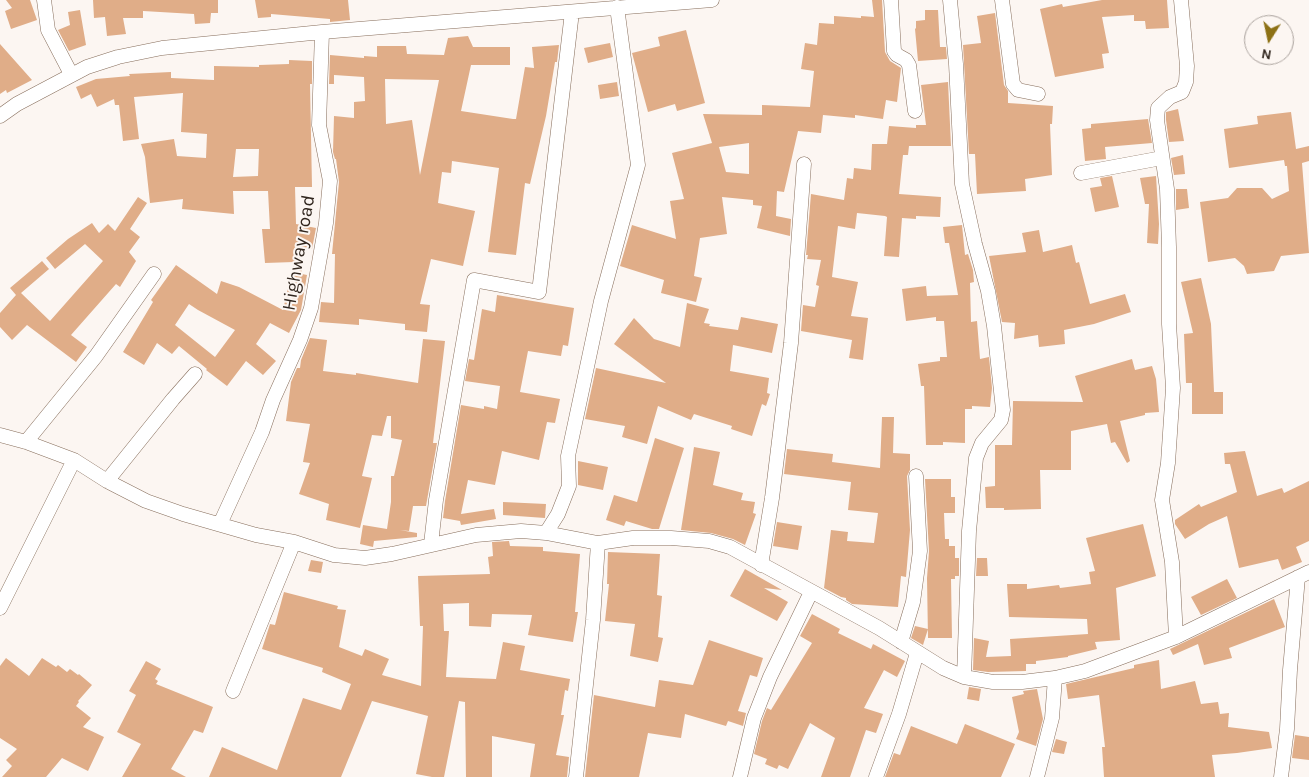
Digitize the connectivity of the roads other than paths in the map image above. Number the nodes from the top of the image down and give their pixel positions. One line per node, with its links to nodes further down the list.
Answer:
1 (44, 0): 10 (street)
2 (712, 0): 7 (street)
3 (891, 0): 12 (street)
4 (950, 0): 36 (street)
5 (1002, 0): 11 (street)
6 (1181, 0): 14 (street)
7 (617, 7): 8 (street); 25 (street)
8 (572, 12): 9 (street); 28 (street)
9 (322, 32): 10 (street); 24 (street, Highway road)
10 (71, 74): 13 (street)
11 (1038, 94)
12 (915, 111)
13 (0, 116)
14 (1162, 158): 16 (street); 33 (street)
15 (804, 164): 29 (street)
16 (1081, 173)
17 (154, 274): 20 (street)
18 (195, 374): 23 (street)
19 (0, 434): 20 (street)
20 (26, 442): 21 (street)
21 (74, 460): 23 (street); 32 (street)
22 (916, 476): 34 (street)
23 (107, 480): 24 (street)
24 (220, 524): 26 (street)
25 (546, 533): 27 (street); 28 (street)
26 (294, 542): 28 (street); 38 (street)
27 (598, 543): 29 (street); 39 (street)
28 (431, 544)
29 (761, 565): 31 (street)
30 (1304, 575): 33 (street); 43 (street)
31 (811, 592): 34 (street); 40 (street)
32 (0, 608)
33 (1176, 637): 37 (street)
34 (901, 642): 35 (street)
35 (918, 653): 36 (street); 41 (street)
36 (964, 677): 37 (street)
37 (1055, 678): 42 (street)
38 (233, 691)
39 (576, 777)
40 (740, 777)
41 (876, 777)
42 (1037, 777)
43 (1281, 777)

